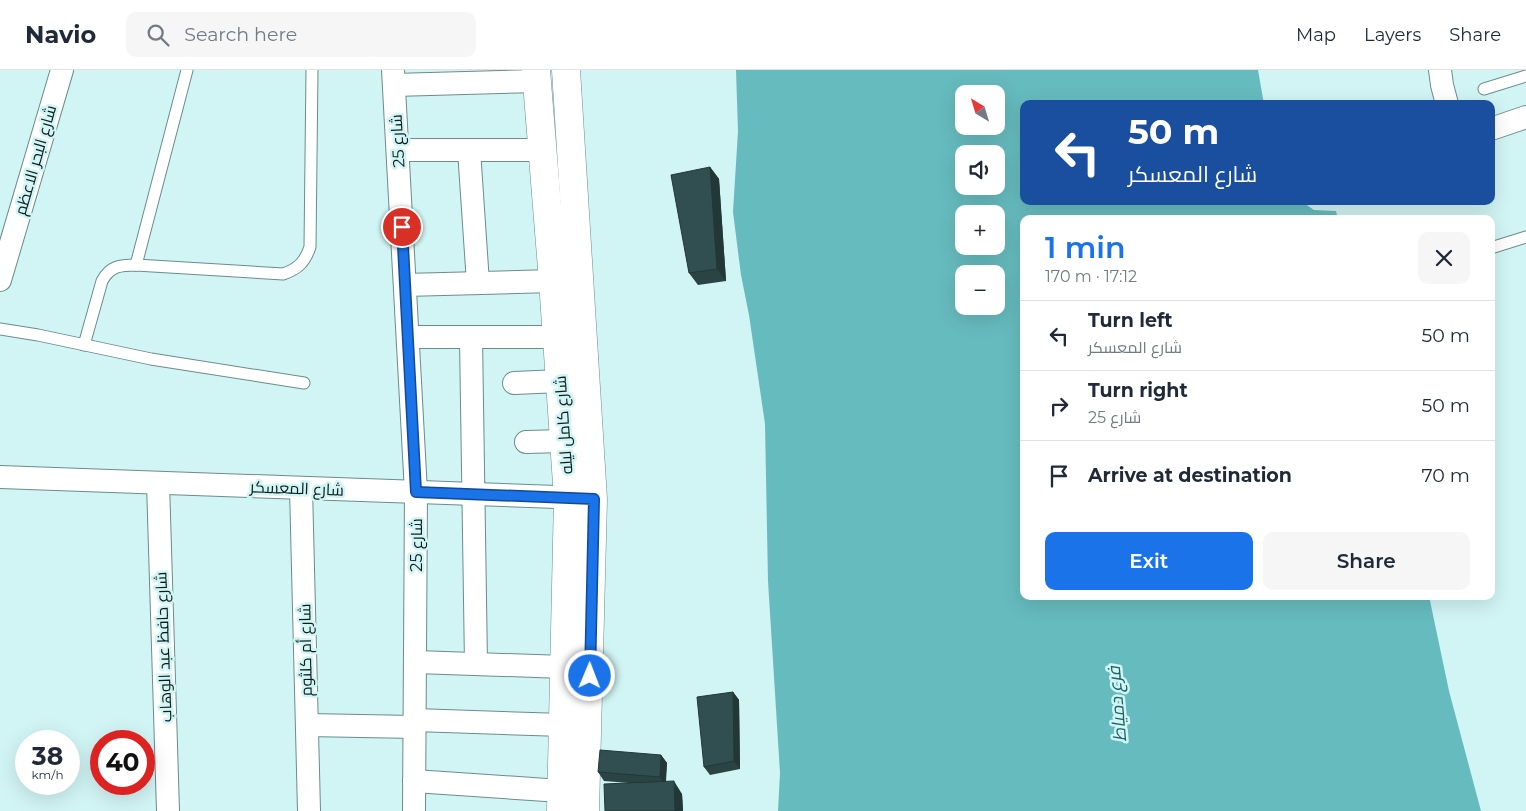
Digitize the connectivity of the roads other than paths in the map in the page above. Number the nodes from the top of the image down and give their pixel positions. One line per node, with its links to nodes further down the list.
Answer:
1 (62, 70): 19 (street, شارع البحر الاعظم)
2 (187, 70): 18 (lane)
3 (312, 70): 18 (lane)
4 (566, 70): 38 (street, شارع كامل ليله)
5 (1440, 70): 10 (street)
6 (537, 76): 8 (street); 15 (street, شارع كامل ليله)
7 (1526, 76): 9 (lane)
8 (393, 78): 13 (street, شارع 25)
9 (1484, 89)
10 (1446, 100)
11 (1526, 117): 12 (street)
12 (1495, 128)
13 (398, 150): 14 (street); 22 (street, شارع 25)
14 (469, 150): 15 (street); 21 (street)
15 (543, 150): 20 (street, شارع كامل ليله)
16 (1526, 238): 17 (lane)
17 (1495, 247)
18 (136, 265): 27 (lane)
19 (0, 280)
20 (553, 282): 21 (street); 24 (street, شارع كامل ليله)
21 (478, 283): 22 (street)
22 (405, 285): 25 (street, شارع 25)
23 (0, 329): 27 (lane)
24 (557, 337): 26 (street); 28 (street, شارع كامل ليله)
25 (408, 338): 26 (street); 36 (street, شارع 25)
26 (471, 338): 37 (street)
27 (84, 345): 29 (lane)
28 (560, 381): 30 (street); 31 (street, شارع كامل ليله)
29 (304, 383)
30 (514, 383)
31 (564, 441): 32 (street); 38 (street, شارع كامل ليله)
32 (526, 442)
33 (0, 476): 34 (street, شارع المعسكر)
34 (158, 483): 35 (street, شارع المعسكر); 47 (street, شارع حافظ عبد الوهاب)
35 (301, 488): 36 (street, شارع المعسكر); 43 (street, شارع أم كلثوم)
36 (416, 492): 37 (street, شارع المعسكر); 39 (street, شارع 25)
37 (473, 495): 38 (street, شارع المعسكر); 40 (street)
38 (581, 498): 41 (street, شارع كامل ليله); 50 (street, شارع كامل ليله)
39 (416, 662): 40 (street); 42 (street, شارع 25)
40 (476, 664): 41 (street)
41 (564, 667): 44 (street, شارع كامل ليله)
42 (415, 724): 43 (street); 44 (street); 45 (street, شارع 25)
43 (307, 725): 48 (street, شارع أم كلثوم)
44 (563, 725): 46 (street, شارع كامل ليله)
45 (414, 781): 46 (street); 49 (street, شارع 25)
46 (561, 801)
47 (168, 811)
48 (309, 811)
49 (414, 811)
50 (585, 811)

